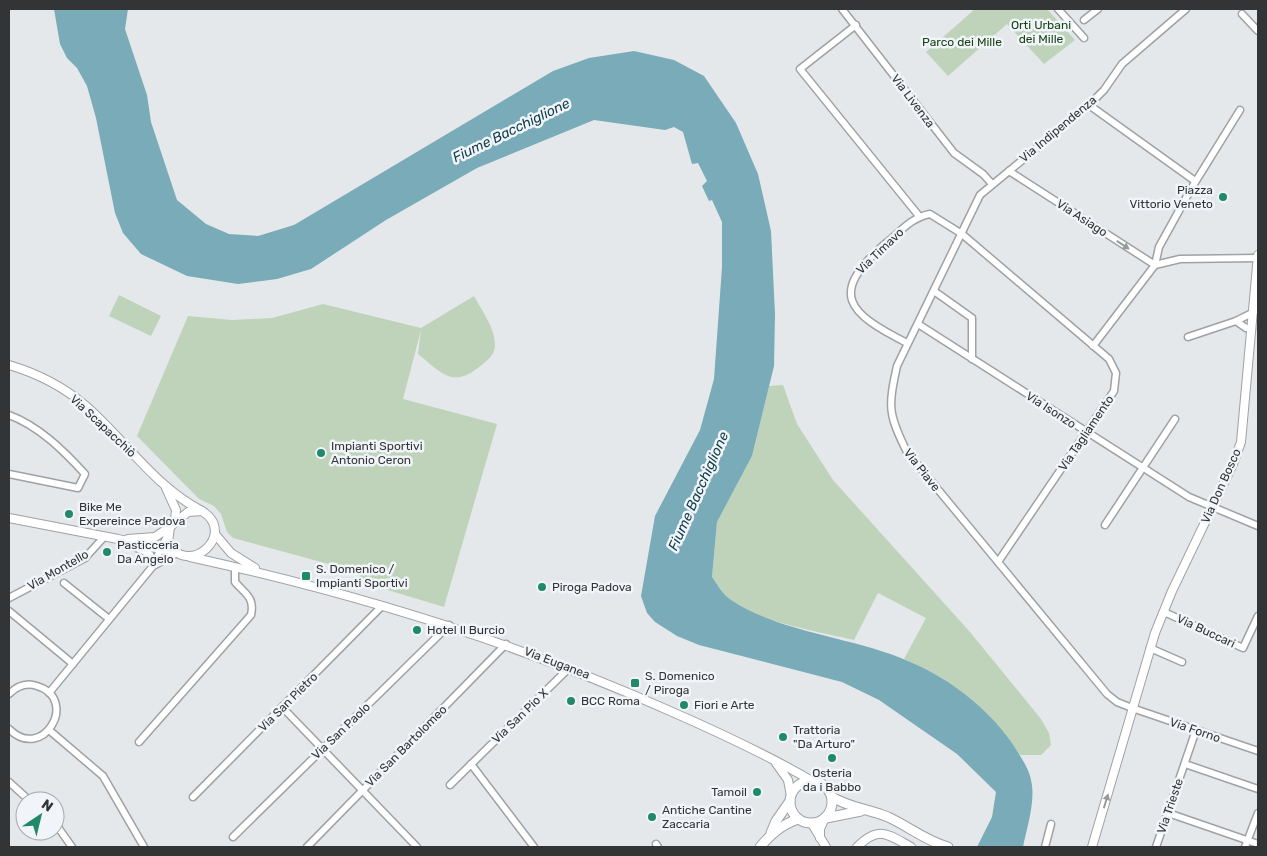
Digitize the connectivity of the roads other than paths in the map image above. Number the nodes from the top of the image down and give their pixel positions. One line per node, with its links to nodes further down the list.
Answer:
1 (842, 9): 7 (street, Via Livenza)
2 (1058, 9): 9 (street)
3 (1098, 9): 6 (street)
4 (1186, 9): 10 (street, Via Indipendenza)
5 (1242, 14): 8 (street)
6 (1084, 20)
7 (856, 25): 14 (street, Via Livenza); 15 (street)
8 (1258, 31)
9 (1084, 38)
10 (1089, 105): 12 (street, Via Indipendenza); 13 (street)
11 (1240, 110): 13 (street)
12 (1009, 171): 14 (street, Via Indipendenza); 18 (street, Via Asiago, one-way to 18)
13 (1195, 181): 18 (street)
14 (992, 184): 16 (street, Via Piave)
15 (918, 216): 16 (street); 26 (street, Via Timavo)
16 (962, 234): 19 (street, Via Piave); 27 (street, Via Tagliamento)
17 (1258, 256): 18 (street); 20 (street, Via Don Bosco)
18 (1155, 265): 27 (street)
19 (934, 291): 23 (street, Via Piave); 28 (street)
20 (1257, 299): 21 (street, Via Don Bosco)
21 (1254, 312): 22 (street); 24 (street, Via Don Bosco)
22 (1236, 321): 24 (street); 25 (street)
23 (918, 324): 26 (street, Via Piave); 28 (street, Via Isonzo)
24 (1252, 329): 36 (street, Via Don Bosco)
25 (1188, 337)
26 (907, 343): 48 (street, Via Piave)
27 (1093, 346): 32 (street, Via Tagliamento)
28 (972, 359): 32 (street, Via Isonzo)
29 (9, 366): 35 (street, Via Scapacchiò)
30 (9, 415): 34 (street)
31 (1175, 418): 33 (street)
32 (1086, 433): 33 (street, Via Isonzo); 48 (street, Via Tagliamento)
33 (1144, 468): 36 (street, Via Isonzo); 39 (street)
34 (9, 474)
35 (164, 484): 37 (street, Via Scapacchiò); 41 (street, Via Scapacchiò)
36 (1212, 508): 40 (street, Via Isonzo); 56 (street, Via Don Bosco)
37 (202, 511): 41 (street, Via Euganea); 42 (street, Via Euganea)
38 (9, 518): 43 (street, Via Euganea)
39 (1106, 525)
40 (1258, 526)
41 (171, 528): 44 (street, Via Euganea); 45 (street); 46 (street)
42 (216, 534): 47 (street); 51 (street, Via Euganea)
43 (104, 537): 44 (street, Via Euganea); 53 (street, Via Montello)
44 (118, 539): 45 (street, Via Euganea); 49 (street)
45 (159, 549): 46 (street, Via Euganea); 49 (street)
46 (177, 553): 47 (street, Via Euganea); 49 (street)
47 (190, 557): 50 (street, Via Euganea)
48 (998, 562): 68 (street, Via Piave)
49 (153, 566): 58 (street)
50 (235, 567): 51 (street, Via Euganea); 72 (street)
51 (270, 575): 54 (street, Via Euganea)
52 (64, 582): 58 (street)
53 (9, 598)
54 (382, 606): 59 (street, Via Euganea); 67 (street, Via San Pietro)
55 (9, 611): 63 (street)
56 (1164, 612): 57 (street, Via Buccari); 61 (street, Via Don Bosco)
57 (1258, 616)
58 (109, 619): 63 (street)
59 (449, 625): 60 (street, Via Euganea); 73 (street, Via San Paolo)
60 (506, 644): 64 (street, Via Euganea); 82 (street, Via San Bartolomeo)
61 (1150, 648): 62 (street); 68 (street, Via Don Bosco)
62 (1182, 662)
63 (73, 664): 65 (street)
64 (569, 668): 75 (street, Via Euganea); 76 (street, Via San Pio X)
65 (49, 693): 66 (street); 69 (street)
66 (9, 694)
67 (282, 707): 73 (street); 84 (street, Via San Pietro)
68 (1132, 708): 70 (street, Via Forno); 109 (street, Via Don Bosco, one-way to 68)
69 (49, 730): 71 (street); 100 (street)
70 (1196, 730): 74 (street, Via Forno); 77 (street, Via Trieste)
71 (10, 734)
72 (139, 742)
73 (322, 750): 82 (street); 95 (street, Via San Paolo)
74 (1258, 751)
75 (775, 761): 78 (street, Via Euganea); 86 (street)
76 (471, 764): 80 (street, Via San Pio X); 103 (street)
77 (1185, 764): 81 (street, Via Trieste); 88 (street, Via Trieste)
78 (812, 781): 85 (main road, Via Euganea); 86 (main road)
79 (9, 782): 83 (street)
80 (450, 785)
81 (1258, 789)
82 (362, 790): 101 (street, Via San Bartolomeo); 102 (street)
83 (19, 791)
84 (193, 797)
85 (832, 797): 87 (main road, Via Euganea); 91 (main road)
86 (790, 798): 90 (main road); 94 (main road)
87 (863, 811): 91 (main road, Via Euganea); 99 (main road, Via Euganea)
88 (1168, 813): 97 (street); 110 (street, Via Trieste)
89 (1258, 813): 97 (street)
90 (798, 819): 92 (main road); 94 (main road)
91 (825, 819): 92 (main road, Via Euganea); 96 (street)
92 (812, 824): 96 (street)
93 (1051, 824): 108 (street)
94 (770, 834): 104 (main road)
95 (233, 837)
96 (820, 840): 105 (street)
97 (1246, 844): 98 (street)
98 (1258, 844)
99 (945, 846)
100 (144, 847)
101 (307, 847)
102 (417, 847)
103 (534, 847)
104 (760, 847)
105 (826, 847)
106 (857, 847): 107 (street)
107 (911, 847)
108 (1045, 847)
109 (1092, 847)
110 (1156, 847)

